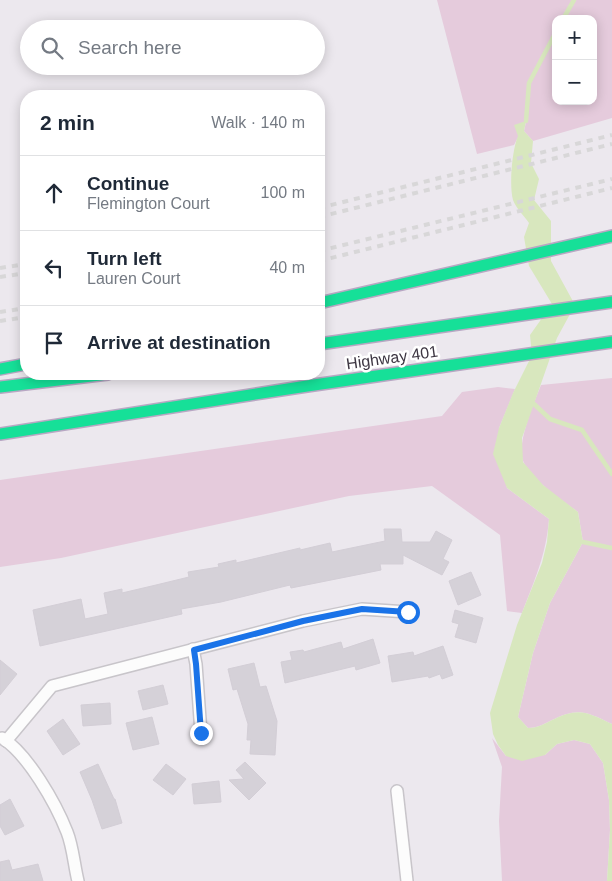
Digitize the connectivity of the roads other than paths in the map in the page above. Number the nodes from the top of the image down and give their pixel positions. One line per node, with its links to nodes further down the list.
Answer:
1 (612, 236): 3 (highway)
2 (612, 302): 5 (highway, Highway 401)
3 (325, 303)
4 (612, 342): 10 (highway, Highway 401)
5 (325, 343)
6 (20, 365): 7 (highway)
7 (0, 369)
8 (58, 380): 9 (highway)
9 (0, 387)
10 (0, 434)
11 (408, 612): 12 (street)
12 (194, 650): 13 (street); 14 (street)
13 (201, 733)
14 (3, 740): 16 (street)
15 (397, 791): 17 (street)
16 (78, 881)
17 (407, 881)

